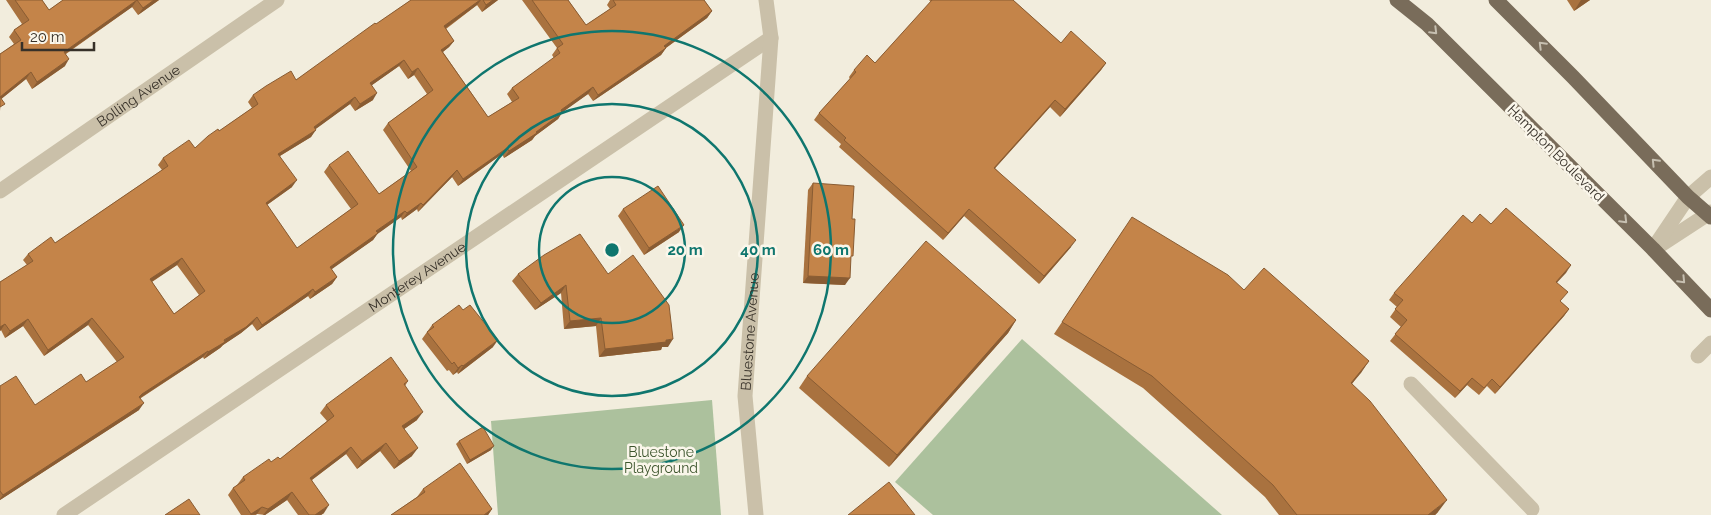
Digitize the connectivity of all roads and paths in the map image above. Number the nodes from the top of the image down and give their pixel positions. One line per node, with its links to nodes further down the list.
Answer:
1 (277, 0): 7 (street, Bolling Avenue)
2 (766, 0): 5 (street, Bluestone Avenue)
3 (1397, 0): 10 (main road, Hampton Boulevard, one-way to 10)
4 (1496, 0): 8 (main road, one-way to 4)
5 (772, 38): 16 (street, Monterey Avenue); 17 (street, Bluestone Avenue)
6 (1711, 177): 8 (street)
7 (0, 191)
8 (1688, 197): 9 (main road); 10 (street)
9 (1710, 215): 10 (street)
10 (1653, 249): 11 (main road, Hampton Boulevard, one-way to 11)
11 (1711, 310)
12 (1711, 343): 13 (street)
13 (1698, 356)
14 (1411, 384): 15 (street)
15 (1532, 508)
16 (64, 515)
17 (756, 515)

